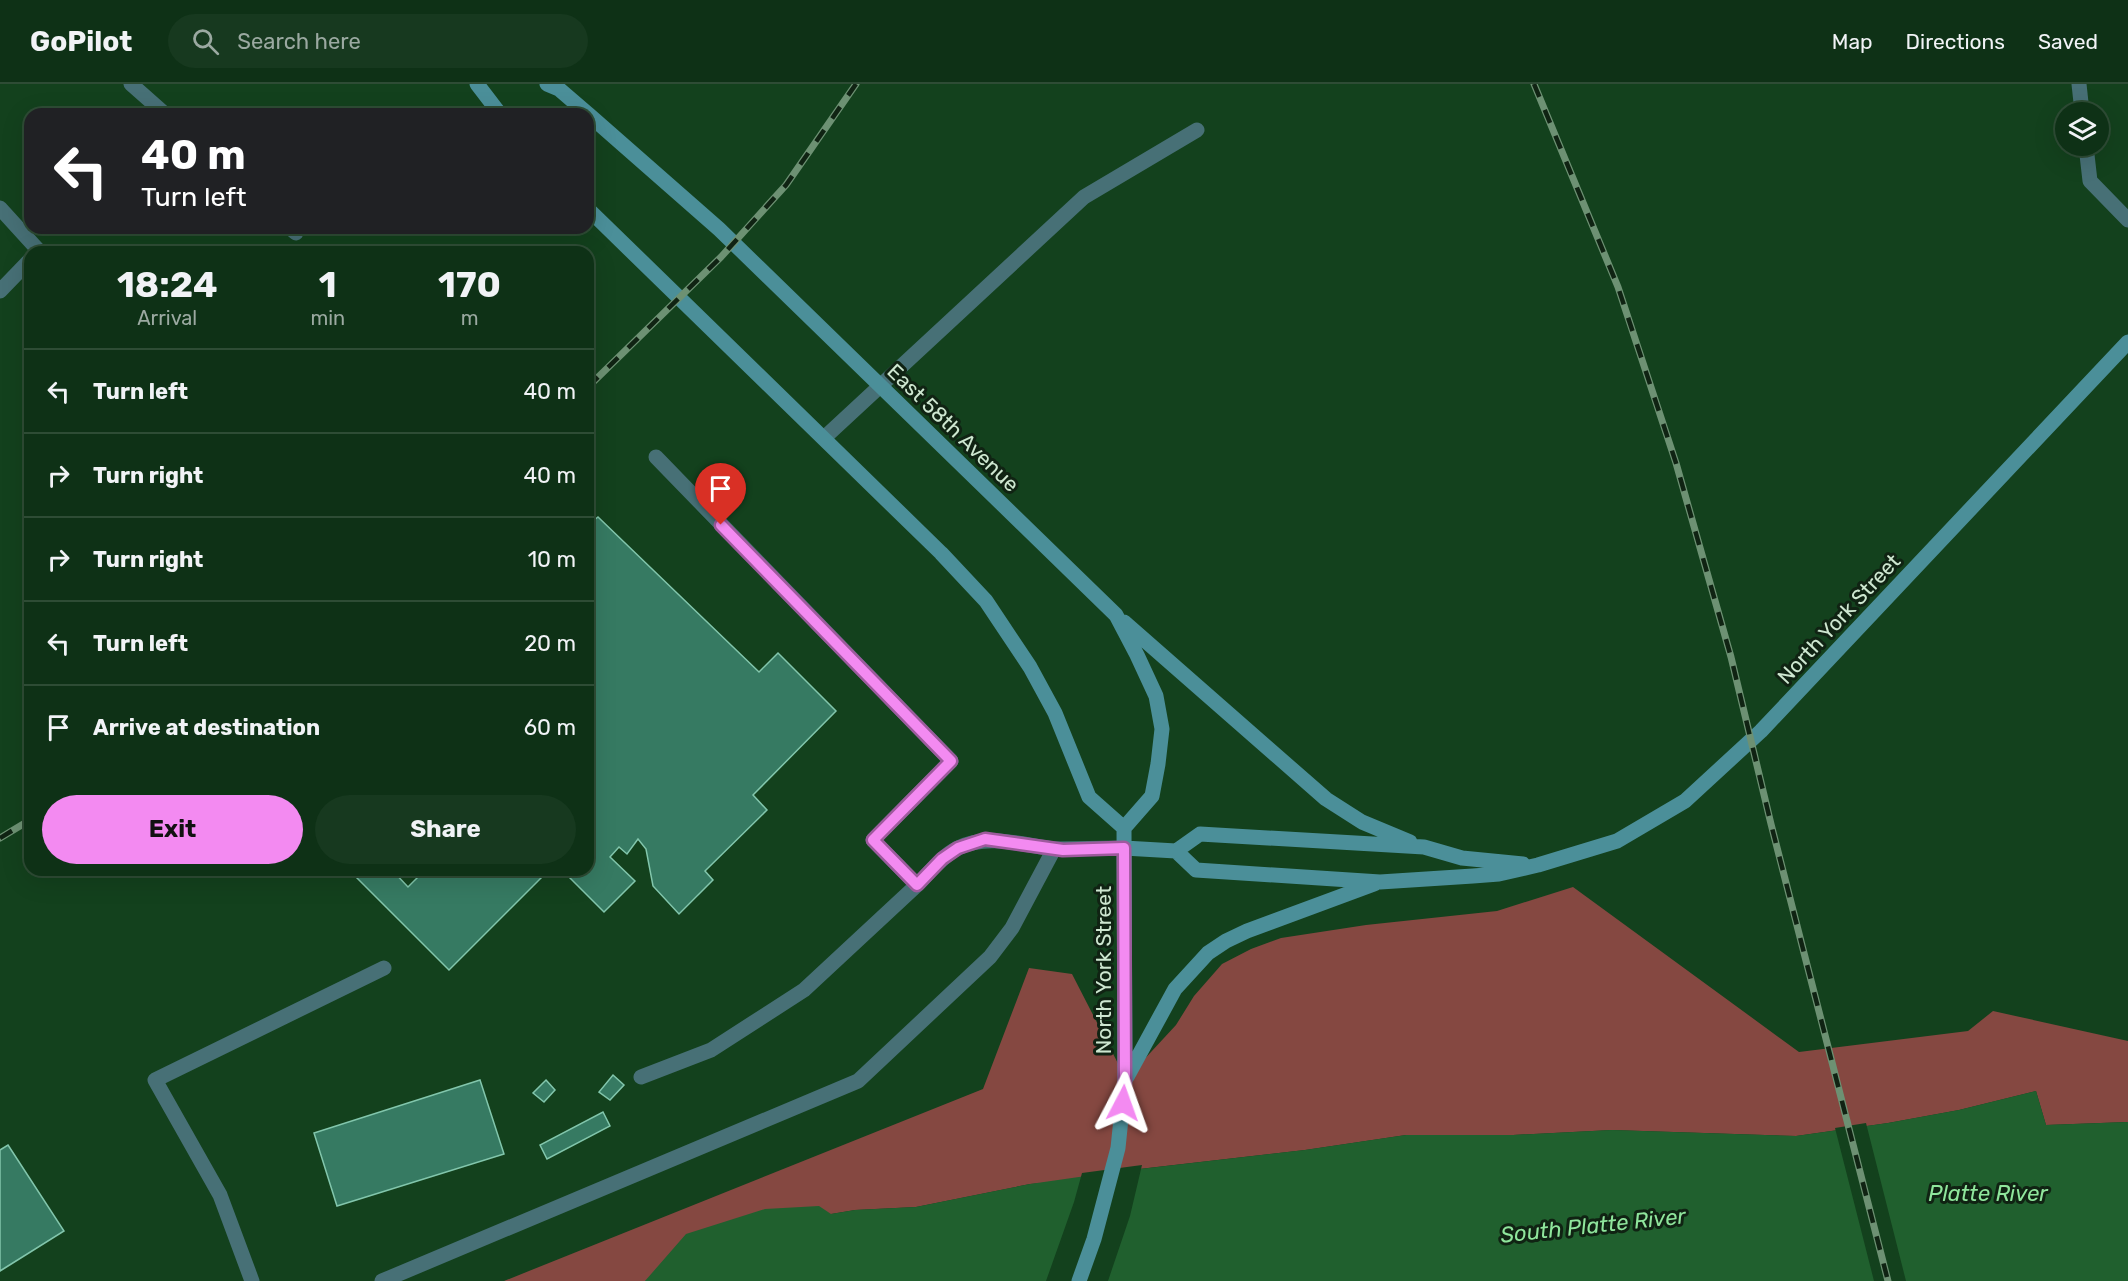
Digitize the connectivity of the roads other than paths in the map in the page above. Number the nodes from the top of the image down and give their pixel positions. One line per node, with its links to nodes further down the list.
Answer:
1 (131, 84): 6 (lane)
2 (477, 84): 7 (main road)
3 (546, 84): 8 (main road, East 58th Avenue)
4 (2079, 84): 5 (lane)
5 (2081, 102)
6 (158, 108)
7 (495, 108)
8 (581, 108)
9 (594, 119): 19 (main road, East 58th Avenue)
10 (1197, 130): 19 (lane)
11 (2087, 156): 14 (lane)
12 (0, 208): 15 (lane)
13 (594, 215): 20 (main road)
14 (2128, 220)
15 (31, 246)
16 (24, 267): 17 (lane)
17 (0, 291)
18 (2128, 342): 28 (main road, North York Street)
19 (880, 387): 20 (lane); 22 (main road, East 58th Avenue)
20 (825, 438): 23 (main road)
21 (656, 457): 30 (lane)
22 (1116, 615): 23 (main road, East 58th Avenue); 24 (main road)
23 (1124, 828): 25 (main road)
24 (1424, 847): 27 (main road, North York Street); 28 (main road, North York Street)
25 (1124, 848): 26 (lane); 27 (main road); 33 (main road, North York Street)
26 (1054, 849): 30 (lane); 35 (lane)
27 (1176, 851): 29 (main road, North York Street)
28 (1538, 865): 29 (main road, North York Street)
29 (1380, 882): 33 (main road)
30 (917, 885): 32 (lane)
31 (384, 968): 34 (lane)
32 (641, 1077)
33 (1125, 1080): 36 (main road, North York Street)
34 (252, 1281)
35 (382, 1281)
36 (1079, 1281)

